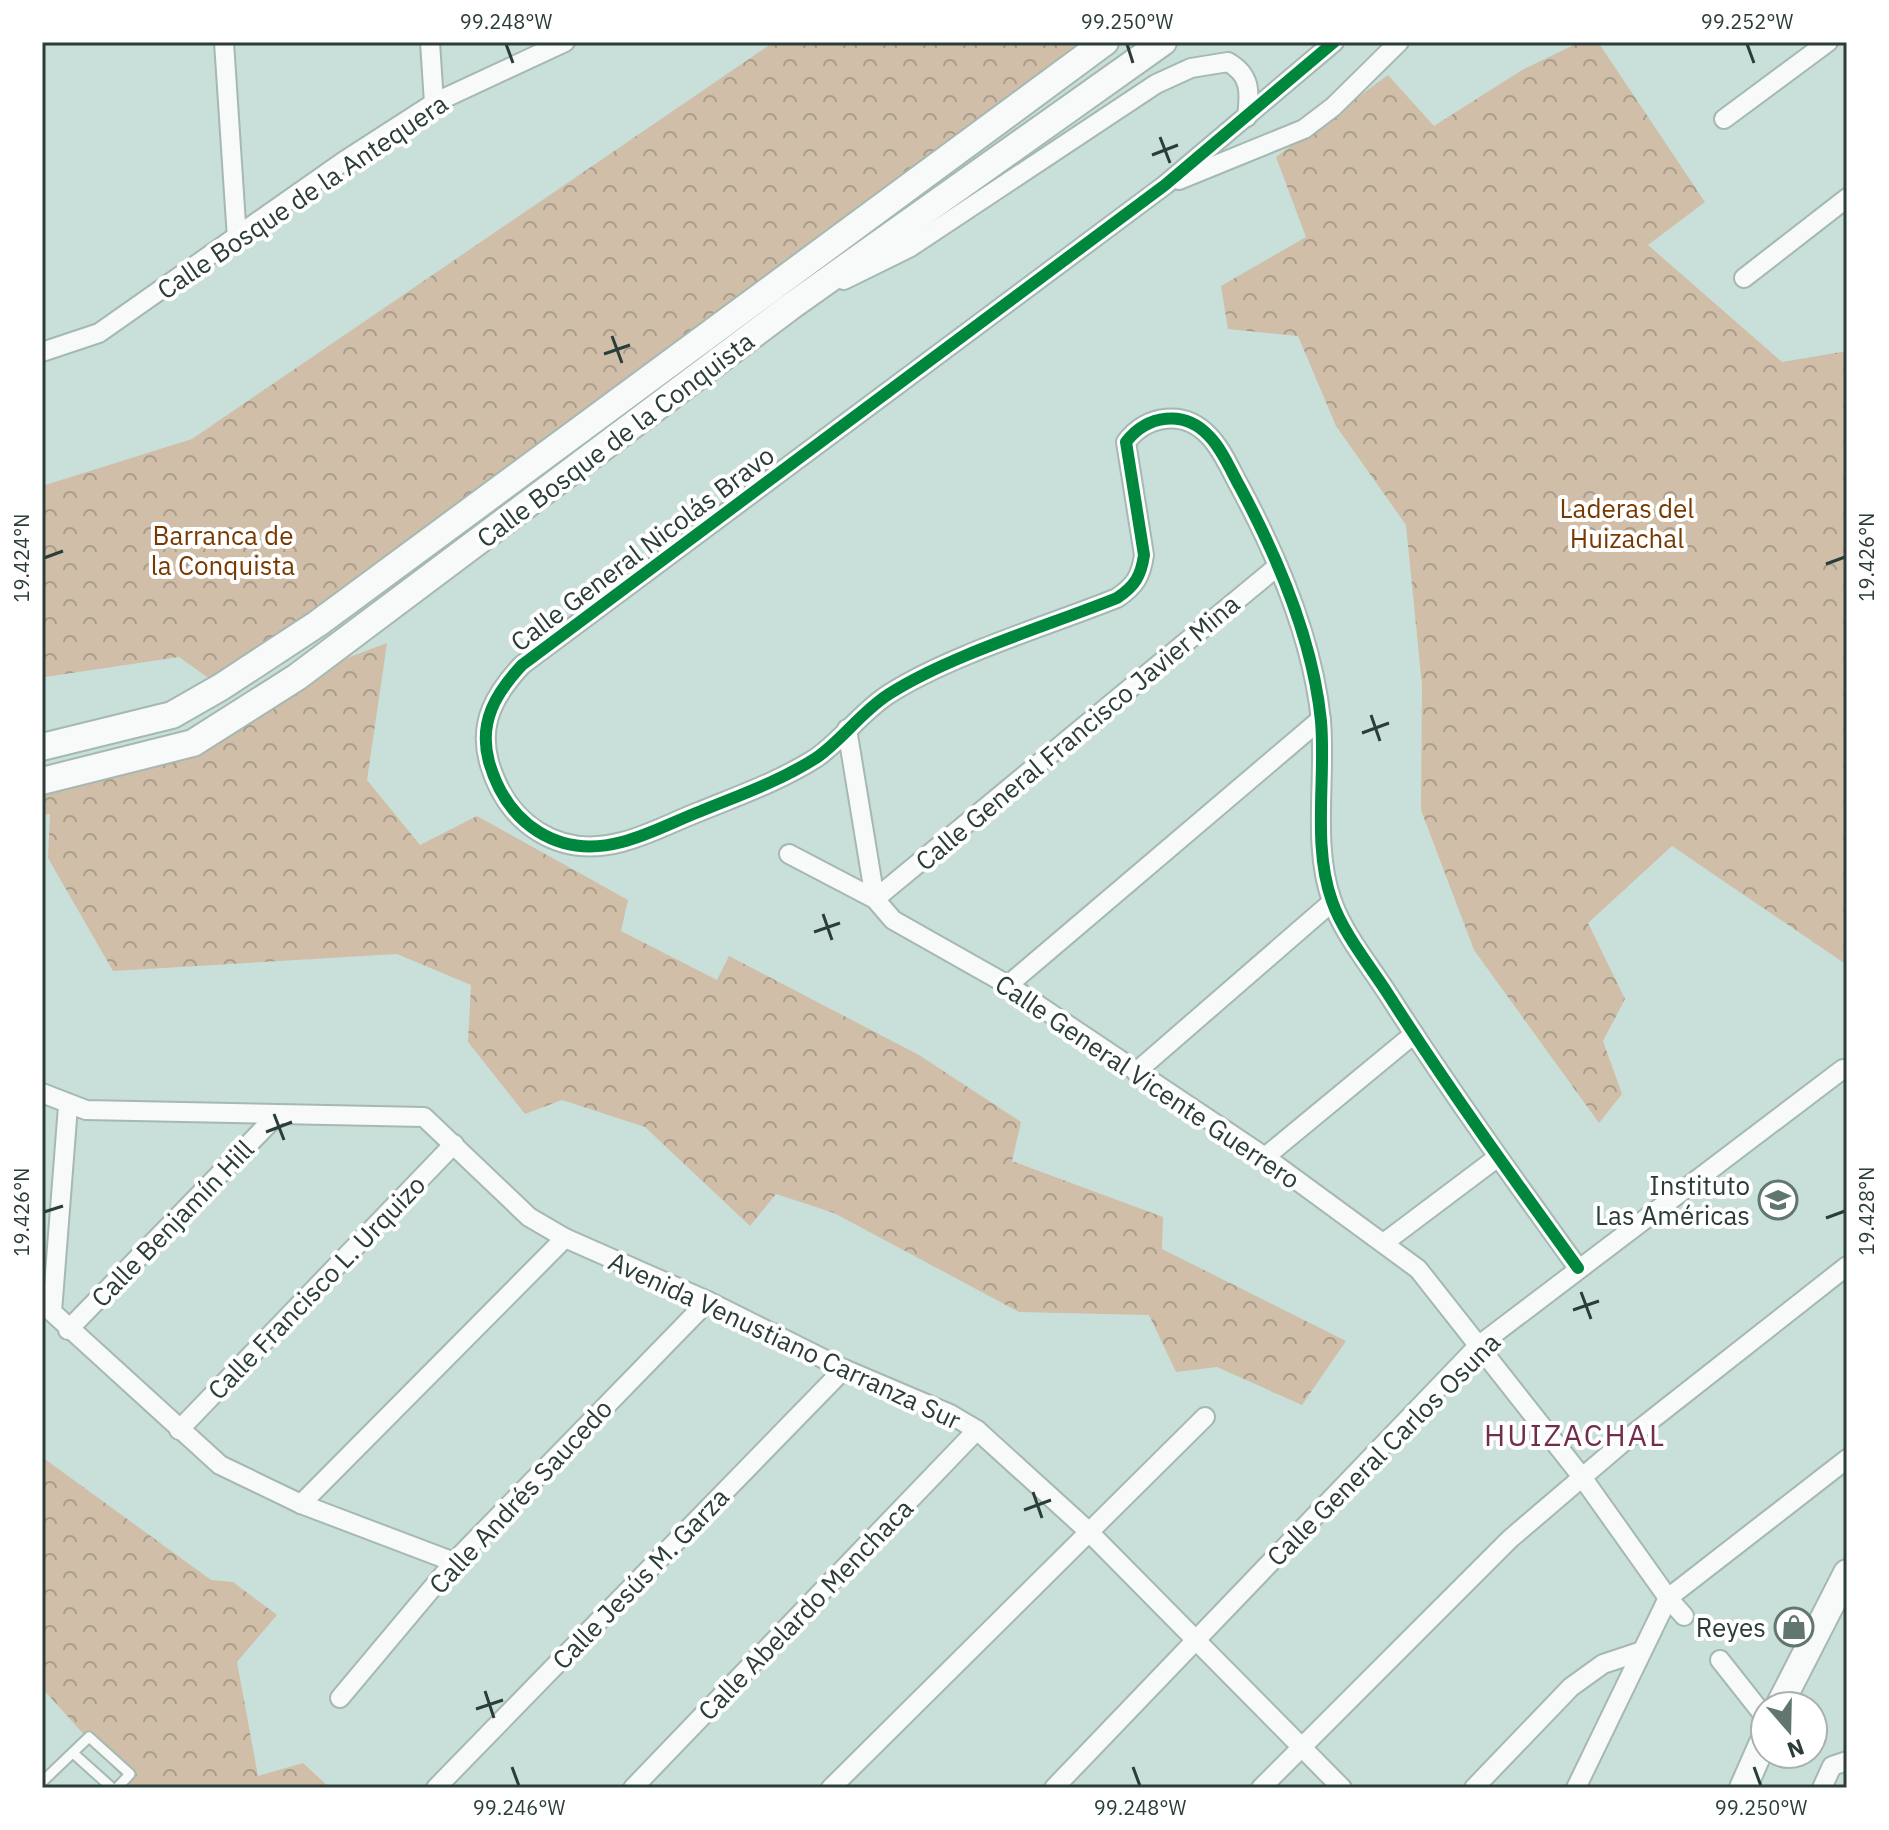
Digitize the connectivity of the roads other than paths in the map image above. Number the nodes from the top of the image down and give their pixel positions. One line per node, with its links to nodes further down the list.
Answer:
1 (224, 42): 14 (street)
2 (430, 42): 9 (street)
3 (565, 42): 9 (street, Calle Bosque de la Antequera)
4 (1105, 42): 21 (main road, Calle Bosque de la Conquista)
5 (1163, 42): 16 (main road, Calle Bosque de la Conquista)
6 (1334, 42): 10 (street, Calle General Nicolás Bravo)
7 (1399, 42): 12 (street, Calle General Nicolás Bravo)
8 (1828, 42): 11 (street)
9 (434, 103): 14 (street, Calle Bosque de la Antequera)
10 (1247, 117): 12 (street, Calle General Nicolás Bravo); 16 (street)
11 (1724, 119)
12 (1165, 185): 20 (street, Calle General Nicolás Bravo)
13 (1847, 198): 15 (street)
14 (237, 239): 17 (street, Calle Bosque de la Antequera)
15 (1744, 278)
16 (790, 307): 22 (main road, Calle Bosque de la Conquista)
17 (42, 352)
18 (1278, 566): 19 (street); 20 (street, Calle General Nicolás Bravo); 24 (street, Calle General Francisco Javier Mina)
19 (1321, 719): 25 (street); 26 (street)
20 (847, 729): 24 (street)
21 (42, 747)
22 (42, 781)
23 (789, 854): 24 (street, Calle General Vicente Guerrero)
24 (875, 899): 26 (street, Calle General Vicente Guerrero)
25 (1332, 902): 27 (street); 29 (street)
26 (1008, 985): 29 (street, Calle General Vicente Guerrero)
27 (1414, 1034): 34 (street); 35 (street)
28 (1843, 1069): 39 (street, Calle General Carlos Osuna)
29 (1136, 1072): 34 (street, Calle General Vicente Guerrero)
30 (42, 1093): 31 (street, Avenida Venustiano Carranza Sur)
31 (68, 1106): 32 (street, Avenida Venustiano Carranza Sur); 41 (street)
32 (277, 1115): 33 (street, Avenida Venustiano Carranza Sur); 41 (street, Calle Benjamín Hill)
33 (454, 1144): 36 (street, Avenida Venustiano Carranza Sur); 45 (street, Calle Francisco L. Urquizo)
34 (1265, 1157): 37 (street, Calle General Vicente Guerrero)
35 (1498, 1157): 37 (street); 39 (street)
36 (565, 1238): 40 (street, Avenida Venustiano Carranza Sur); 49 (street)
37 (1385, 1242): 42 (street, Calle General Vicente Guerrero)
38 (1847, 1266): 48 (street)
39 (1578, 1268): 42 (street, Calle General Carlos Osuna)
40 (708, 1301): 43 (street, Avenida Venustiano Carranza Sur); 51 (street, Calle Andrés Saucedo)
41 (68, 1330): 45 (street)
42 (1478, 1346): 48 (street, Calle General Vicente Guerrero); 55 (street, Calle General Carlos Osuna)
43 (844, 1369): 46 (street, Avenida Venustiano Carranza Sur); 66 (street, Calle Jesús M. Garza)
44 (1205, 1417): 50 (street)
45 (179, 1430): 49 (street)
46 (977, 1430): 50 (street, Avenida Venustiano Carranza Sur); 67 (street, Calle Abelardo Menchaca)
47 (1847, 1459): 53 (street)
48 (1582, 1477): 53 (street, Calle General Vicente Guerrero); 61 (street)
49 (301, 1504): 51 (street)
50 (1087, 1530): 55 (street, Avenida Venustiano Carranza Sur); 68 (street)
51 (454, 1562): 60 (street, Calle Andrés Saucedo)
52 (1847, 1573): 58 (main road)
53 (1668, 1598): 54 (street, Calle General Vicente Guerrero); 56 (street)
54 (1684, 1616)
55 (1197, 1639): 61 (street, Avenida Venustiano Carranza Sur); 69 (street, Calle General Carlos Osuna)
56 (1639, 1652): 72 (street); 73 (street)
57 (1720, 1660): 59 (street)
58 (1787, 1690)
59 (1749, 1697)
60 (340, 1698)
61 (1302, 1747): 70 (street); 71 (street, Avenida Venustiano Carranza Sur)
62 (73, 1753): 64 (lane); 65 (lane); 65 (lane)
63 (1847, 1761): 74 (street)
64 (42, 1782)
65 (114, 1788)
66 (436, 1788)
67 (633, 1788)
68 (831, 1788)
69 (1054, 1788)
70 (1261, 1788)
71 (1342, 1788)
72 (1474, 1788)
73 (1576, 1788)
74 (1822, 1788)

